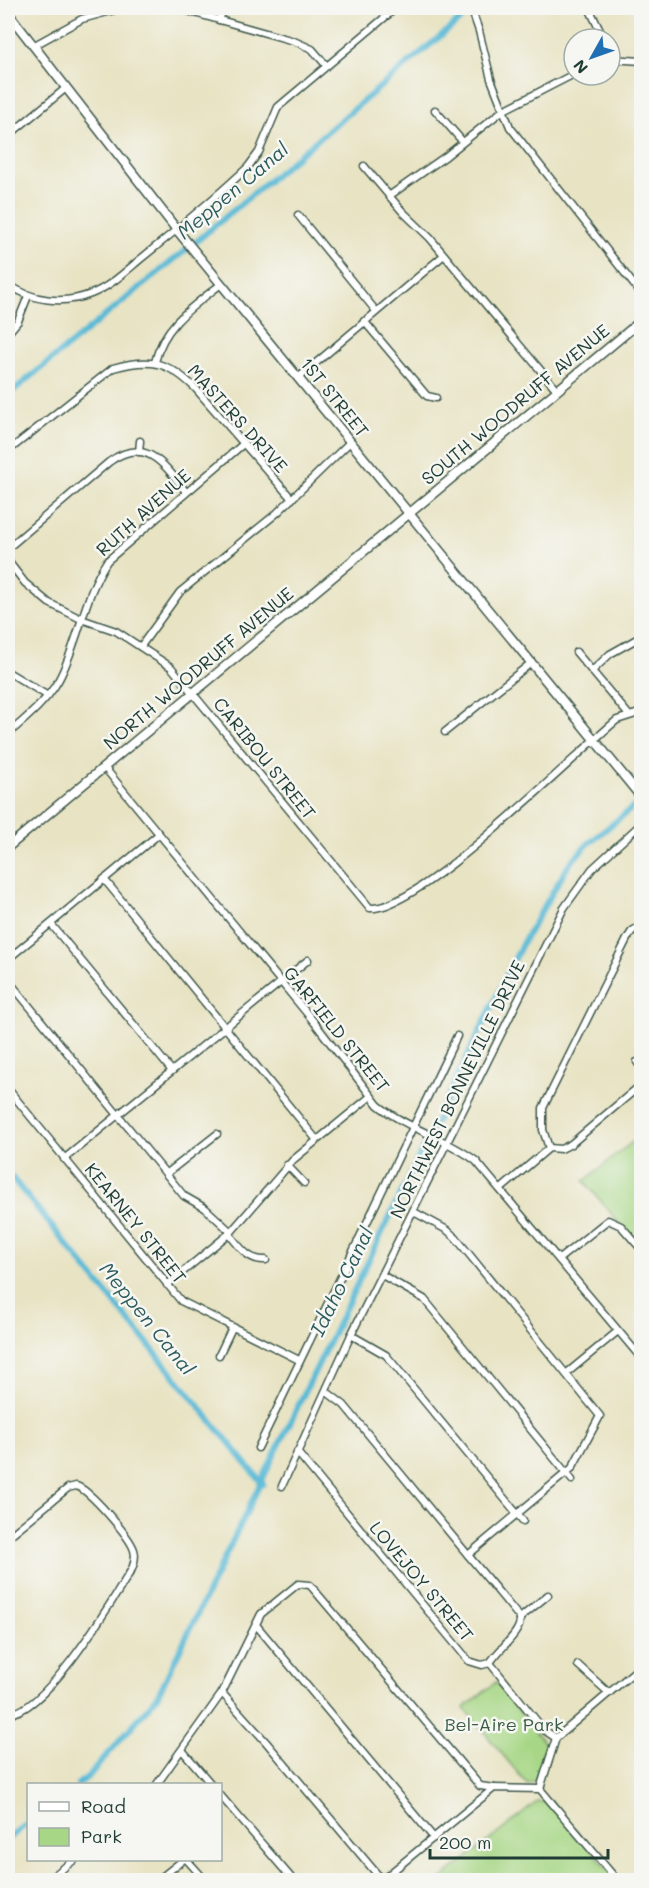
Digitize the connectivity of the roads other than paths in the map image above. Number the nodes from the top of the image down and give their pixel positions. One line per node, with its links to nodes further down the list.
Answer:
1 (122, 8): 7 (street)
2 (177, 8): 11 (street)
3 (224, 8): 11 (street)
4 (396, 8): 10 (street)
5 (589, 8): 12 (street)
6 (382, 9): 10 (street)
7 (97, 11): 13 (street)
8 (472, 11): 20 (street)
9 (8, 13): 13 (main road, 1ST STREET)
10 (387, 15): 16 (street)
11 (219, 20): 16 (street)
12 (598, 27)
13 (33, 46): 18 (main road, 1ST STREET)
14 (622, 60): 15 (street)
15 (642, 62)
16 (326, 65): 26 (street)
17 (562, 80): 20 (street)
18 (66, 88): 21 (street); 26 (main road, 1ST STREET)
19 (435, 110): 22 (street)
20 (502, 111): 22 (street); 30 (street)
21 (8, 136)
22 (463, 142): 24 (street)
23 (364, 166): 24 (street)
24 (389, 196): 27 (street)
25 (298, 215): 32 (street)
26 (177, 230): 29 (main road, 1ST STREET); 31 (street)
27 (444, 255): 32 (street); 38 (street)
28 (8, 284): 31 (street)
29 (221, 284): 36 (street); 37 (main road, 1ST STREET)
30 (642, 295)
31 (28, 296): 35 (street)
32 (376, 311): 34 (street)
33 (642, 320): 38 (main road, SOUTH WOODRUFF AVENUE)
34 (364, 321): 37 (street); 39 (street)
35 (8, 333)
36 (156, 362): 42 (street, MASTERS DRIVE); 43 (street)
37 (298, 378): 41 (main road, 1ST STREET)
38 (557, 390): 47 (main road, SOUTH WOODRUFF AVENUE)
39 (436, 398)
40 (140, 441): 44 (street)
41 (350, 442): 46 (street); 47 (main road, 1ST STREET)
42 (242, 445): 45 (street, RUTH AVENUE); 46 (street, MASTERS DRIVE)
43 (8, 451)
44 (139, 452): 45 (street); 48 (street)
45 (186, 492): 50 (street, RUTH AVENUE)
46 (292, 499): 52 (street)
47 (409, 513): 54 (main road, 1ST STREET); 57 (main road, NORTH WOODRUFF AVENUE)
48 (8, 548)
49 (8, 561): 50 (street, CARIBOU STREET)
50 (81, 619): 52 (street, CARIBOU STREET); 58 (street, RUTH AVENUE)
51 (642, 636): 55 (street)
52 (141, 646): 57 (street, CARIBOU STREET)
53 (576, 652): 55 (street)
54 (531, 663): 61 (street); 63 (main road, 1ST STREET)
55 (592, 671): 60 (street)
56 (8, 672): 58 (street)
57 (193, 694): 63 (street, CARIBOU STREET); 64 (main road, NORTH WOODRUFF AVENUE)
58 (48, 696): 62 (street, RUTH AVENUE)
59 (642, 712): 60 (street)
60 (628, 714): 63 (street)
61 (445, 732)
62 (8, 734)
63 (593, 739): 65 (main road, 1ST STREET)
64 (104, 767): 67 (street, GARFIELD STREET); 68 (main road, NORTH WOODRUFF AVENUE)
65 (639, 795)
66 (642, 823): 86 (street, NORTHWEST BONNEVILLE DRIVE)
67 (159, 834): 69 (street); 75 (street, GARFIELD STREET)
68 (8, 847)
69 (104, 879): 70 (street); 76 (street)
70 (51, 924): 72 (street); 78 (street)
71 (642, 925): 87 (street)
72 (8, 959)
73 (308, 960): 75 (street)
74 (8, 980): 82 (street)
75 (281, 982): 76 (street); 81 (street, GARFIELD STREET)
76 (225, 1028): 78 (street); 85 (street)
77 (458, 1036): 83 (street)
78 (172, 1071): 82 (street)
79 (642, 1084): 87 (street)
80 (8, 1089): 88 (street, KEARNEY STREET)
81 (370, 1096): 83 (street, GARFIELD STREET); 85 (street)
82 (117, 1115): 88 (street); 90 (street)
83 (413, 1128): 86 (street, GARFIELD STREET); 105 (street)
84 (217, 1134): 90 (street)
85 (316, 1138): 89 (street)
86 (447, 1143): 92 (street, GARFIELD STREET); 93 (street, NORTHWEST BONNEVILLE DRIVE)
87 (549, 1148): 92 (street)
88 (64, 1159): 99 (street, KEARNEY STREET)
89 (287, 1166): 91 (street); 94 (street)
90 (166, 1174): 94 (street)
91 (304, 1183)
92 (501, 1189): 96 (street, GARFIELD STREET)
93 (414, 1212): 98 (street, NORTHWEST BONNEVILLE DRIVE); 106 (street)
94 (230, 1233): 97 (street); 99 (street)
95 (642, 1250): 96 (street)
96 (559, 1259): 101 (street, GARFIELD STREET)
97 (266, 1260)
98 (382, 1275): 102 (street, NORTHWEST BONNEVILLE DRIVE); 110 (street)
99 (167, 1285): 100 (street, KEARNEY STREET)
100 (232, 1328): 103 (street); 105 (street, KEARNEY STREET)
101 (618, 1331): 104 (street, GARFIELD STREET); 106 (street)
102 (351, 1335): 107 (street, NORTHWEST BONNEVILLE DRIVE); 113 (street)
103 (219, 1355)
104 (642, 1359)
105 (299, 1360): 108 (street)
106 (567, 1373): 110 (street)
107 (327, 1392): 109 (street, NORTHWEST BONNEVILLE DRIVE); 116 (street)
108 (258, 1448)
109 (297, 1452): 112 (street, NORTHWEST BONNEVILLE DRIVE); 120 (street, LOVEJOY STREET)
110 (566, 1474): 111 (street); 113 (street)
111 (572, 1480)
112 (282, 1486)
113 (518, 1515): 114 (street); 116 (street)
114 (524, 1521)
115 (8, 1537): 125 (street)
116 (468, 1555): 118 (street)
117 (548, 1595): 118 (street)
118 (520, 1618): 120 (street)
119 (257, 1626): 123 (street); 130 (street); 133 (street)
120 (490, 1663): 126 (street)
121 (578, 1665): 124 (street)
122 (642, 1665): 124 (street)
123 (222, 1693): 127 (street); 137 (street)
124 (609, 1693): 126 (street)
125 (8, 1714)
126 (556, 1738): 131 (street)
127 (182, 1750): 128 (street); 129 (street)
128 (158, 1783)
129 (210, 1783)
130 (494, 1788): 131 (street); 133 (street)
131 (540, 1789): 142 (street)
132 (222, 1797): 141 (street)
133 (434, 1838): 137 (street)
134 (73, 1861): 138 (street)
135 (184, 1861): 139 (street)
136 (186, 1861): 140 (street)
137 (382, 1880)
138 (48, 1881)
139 (158, 1881)
140 (205, 1881)
141 (293, 1881)
142 (617, 1881)

